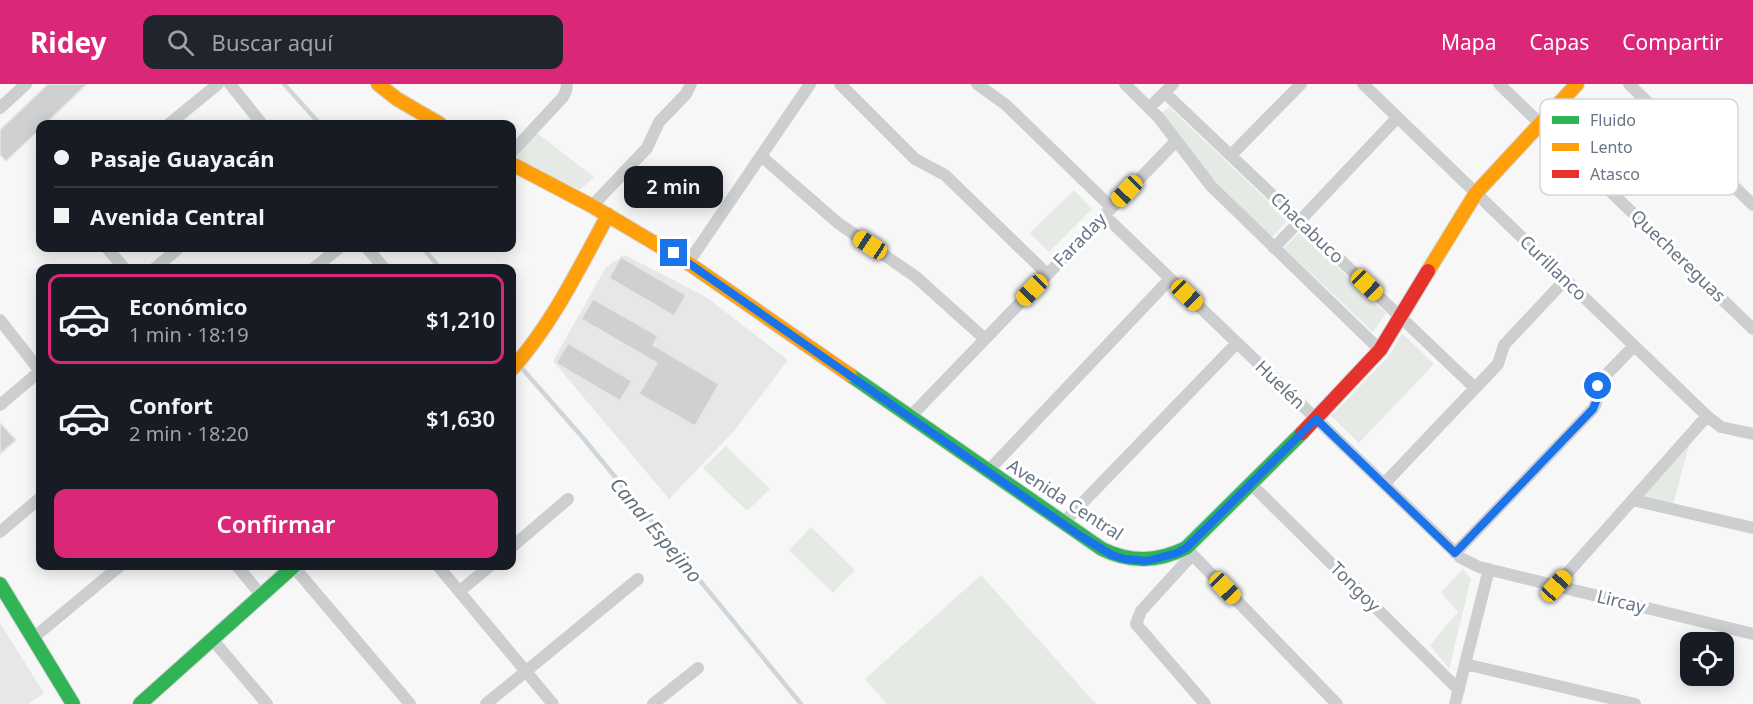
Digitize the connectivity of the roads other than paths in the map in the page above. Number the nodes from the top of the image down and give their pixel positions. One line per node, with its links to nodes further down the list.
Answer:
1 (26, 84): 19 (street)
2 (218, 84): 22 (street)
3 (230, 84): 23 (street)
4 (378, 84): 24 (street)
5 (691, 84): 35 (street)
6 (809, 84): 29 (street)
7 (840, 84): 49 (street)
8 (977, 84): 36 (street, Huelén)
9 (1125, 84): 20 (street, Chacabuco)
10 (1301, 84): 28 (street)
11 (1363, 84): 21 (street, Curillanco)
12 (1499, 84): 25 (street, Quechereguas)
13 (1577, 84): 17 (street, Avenida Central)
14 (1629, 84): 18 (street)
15 (566, 85): 27 (street)
16 (1169, 88): 20 (street); 28 (street, Chacabuco)
17 (1563, 99)
18 (1644, 99)
19 (0, 108)
20 (1149, 108): 26 (street, Chacabuco)
21 (1397, 118): 32 (street, Curillanco); 38 (street)
22 (174, 120)
23 (259, 120)
24 (433, 120)
25 (1540, 123): 32 (street, Avenida Central)
26 (1176, 141): 36 (street, Faraday); 39 (street, Chacabuco)
27 (516, 148)
28 (1231, 155): 38 (street, Chacabuco)
29 (761, 156): 44 (street); 55 (street)
30 (516, 166): 35 (street, Avenida Central)
31 (1738, 190): 34 (street)
32 (1476, 193): 51 (street, Curillanco); 52 (street, Avenida Central)
33 (1614, 195): 54 (street, Quechereguas)
34 (1753, 205)
35 (592, 206): 37 (street, Avenida Central)
36 (1107, 211): 49 (street, Faraday); 50 (street, Huelén)
37 (608, 215): 44 (street, Avenida Central); 59 (street)
38 (1300, 221): 39 (street); 52 (street, Chacabuco)
39 (1274, 248): 58 (street, Chacabuco)
40 (110, 252): 45 (street)
41 (174, 252): 46 (street)
42 (334, 252): 47 (street)
43 (370, 252): 48 (street)
44 (688, 263): 65 (street, Avenida Central)
45 (121, 264)
46 (160, 264)
47 (320, 264)
48 (381, 264)
49 (1047, 274): 55 (street, Faraday)
50 (1170, 279): 56 (street, Huelén); 68 (street)
51 (1565, 280): 57 (street, Curillanco); 62 (street)
52 (1401, 317): 58 (street, Avenida Central); 62 (street, Chacabuco)
53 (0, 320): 60 (street)
54 (1753, 329)
55 (985, 339): 65 (street, Faraday)
56 (1237, 343): 66 (street, Huelén); 74 (street)
57 (1634, 346): 64 (street, Curillanco); 79 (street)
58 (1380, 350): 66 (street, Avenida Central)
59 (516, 365)
60 (36, 366)
61 (36, 374): 63 (street)
62 (1475, 388): 70 (street)
63 (0, 405)
64 (1707, 416): 67 (street, Curillanco); 72 (street)
65 (910, 417): 68 (street, Avenida Central)
66 (1316, 419): 69 (street, Avenida Central); 70 (street, Huelén)
67 (1753, 434)
68 (988, 471): 74 (street, Avenida Central)
69 (1251, 484): 78 (street, Avenida Central); 98 (street, Tongoy)
70 (1384, 484): 79 (street, Huelén)
71 (568, 499): 77 (street)
72 (1633, 500): 75 (street); 89 (street)
73 (36, 501): 76 (street)
74 (1063, 524): 78 (street, Avenida Central)
75 (1753, 528)
76 (0, 532)
77 (516, 544)
78 (1189, 551): 106 (street); 107 (street)
79 (1455, 553): 80 (street, Huelén)
80 (1489, 569): 89 (street, Lircay); 95 (street)
81 (115, 570): 93 (street)
82 (240, 570): 91 (street)
83 (289, 570): 91 (street)
84 (297, 570): 102 (street)
85 (442, 570): 90 (street)
86 (485, 570): 90 (street)
87 (638, 579): 97 (street)
88 (0, 584): 93 (street)
89 (1556, 586): 92 (street, Lircay)
90 (460, 591): 97 (street)
91 (261, 595): 94 (street)
92 (1753, 634)
93 (33, 638): 99 (street)
94 (212, 639): 100 (street); 101 (street)
95 (1465, 664): 98 (street); 109 (street)
96 (698, 668): 105 (street)
97 (526, 671): 103 (street); 104 (street)
98 (1459, 690): 108 (street)
99 (74, 704)
100 (140, 704)
101 (267, 704)
102 (410, 704)
103 (486, 704)
104 (553, 704)
105 (653, 704)
106 (1205, 704)
107 (1337, 704)
108 (1455, 704)
109 (1635, 704)

